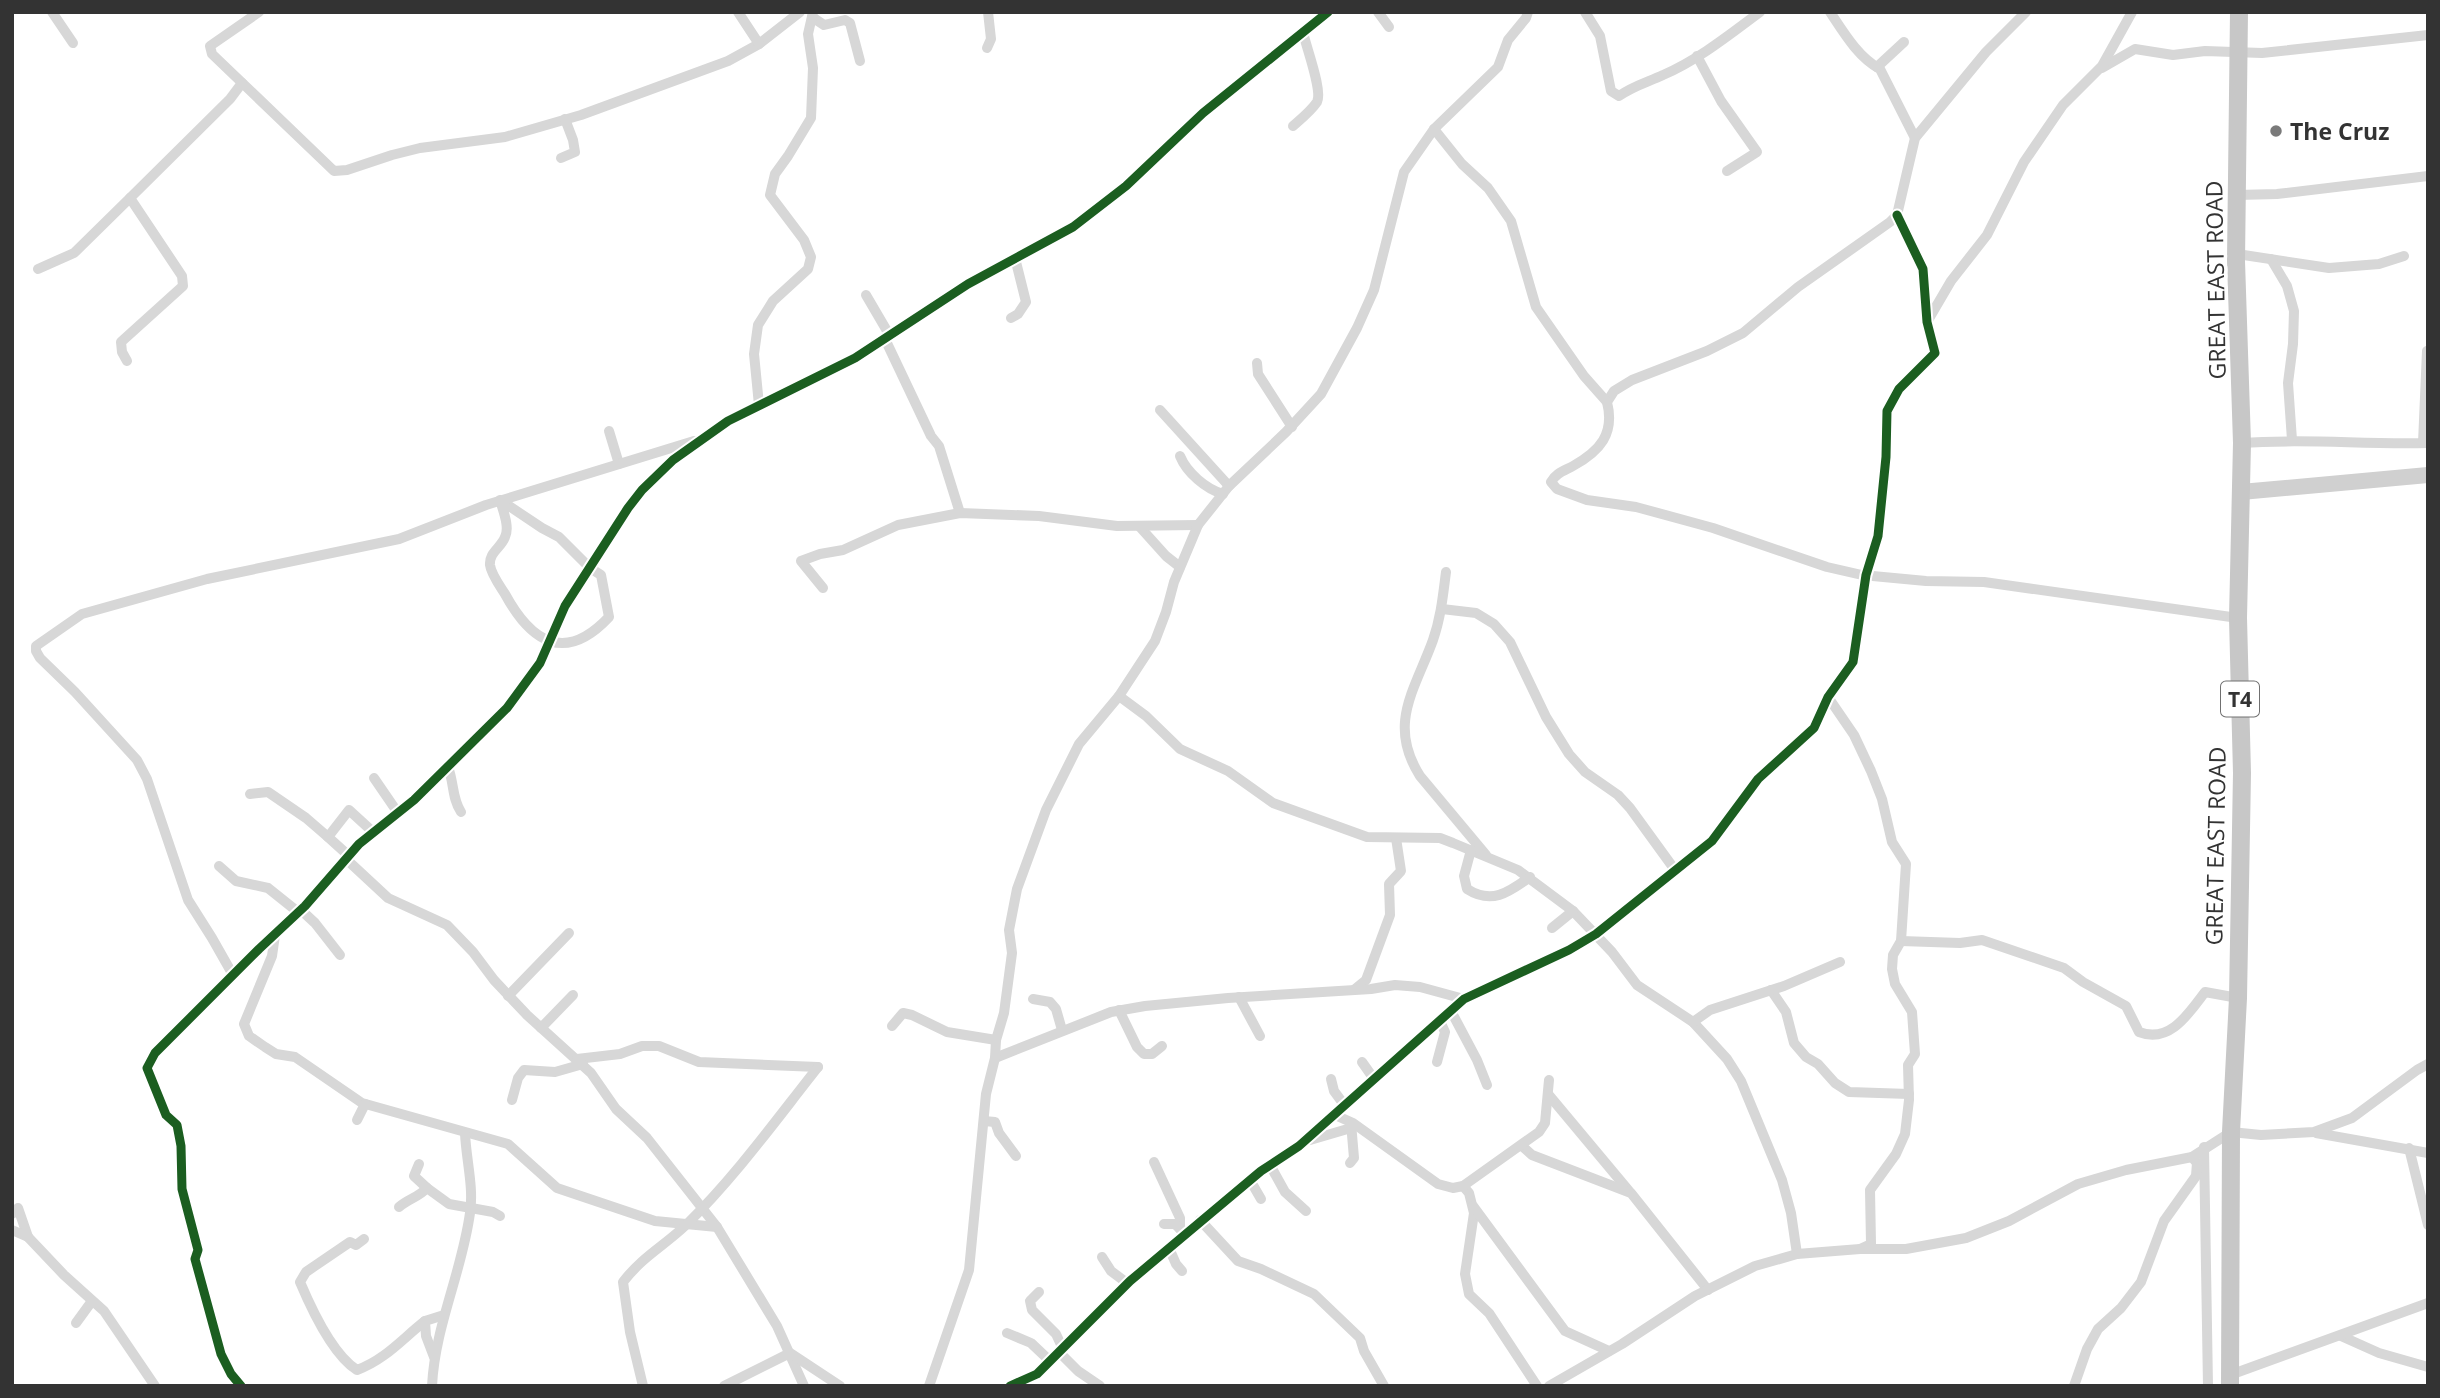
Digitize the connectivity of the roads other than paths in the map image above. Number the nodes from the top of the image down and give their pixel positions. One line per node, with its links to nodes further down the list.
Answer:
1 (52, 12): 20 (street)
2 (259, 12): 28 (street)
3 (800, 12): 21 (street)
4 (988, 12): 22 (street)
5 (1328, 12): 17 (street)
6 (1378, 12): 16 (street)
7 (1528, 12): 31 (street)
8 (1585, 12): 24 (street)
9 (1760, 12): 24 (street)
10 (1830, 12): 26 (street)
11 (2132, 12): 27 (street)
12 (2239, 12): 23 (highway, GREAT EAST ROAD / T4)
13 (2024, 13): 32 (street)
14 (743, 14): 21 (street)
15 (813, 15): 25 (street); 52 (street)
16 (1389, 27)
17 (1303, 32): 30 (street); 41 (street)
18 (2428, 35): 23 (street)
19 (1904, 42): 26 (street)
20 (73, 43)
21 (759, 44): 29 (street)
22 (987, 48)
23 (2239, 53): 27 (street); 36 (highway, GREAT EAST ROAD / T4)
24 (1697, 56): 34 (street)
25 (860, 61)
26 (1877, 67): 32 (street)
27 (2097, 71): 46 (street)
28 (242, 83): 29 (street); 37 (street)
29 (565, 119): 33 (street)
30 (1293, 126)
31 (1434, 129): 51 (street); 54 (street)
32 (1915, 138): 38 (street)
33 (561, 158)
34 (1727, 171)
35 (2428, 176): 36 (street)
36 (2237, 195): 39 (highway, GREAT EAST ROAD / T4)
37 (130, 198): 43 (street); 49 (street)
38 (1897, 215): 46 (street); 51 (street)
39 (2236, 254): 42 (street); 58 (highway, GREAT EAST ROAD / T4)
40 (2404, 256): 42 (street)
41 (1015, 258): 45 (street); 47 (street)
42 (2271, 259): 57 (street)
43 (38, 269)
44 (866, 295): 47 (street)
45 (1011, 318)
46 (1927, 322): 72 (street)
47 (887, 337): 52 (street); 66 (street)
48 (2427, 351): 59 (street)
49 (127, 361)
50 (1257, 363): 54 (street)
51 (1607, 402): 72 (street)
52 (759, 405): 56 (street)
53 (1160, 410): 63 (street)
54 (1292, 427): 63 (street)
55 (609, 431): 61 (street)
56 (703, 438): 61 (street); 70 (street)
57 (2292, 440): 58 (street); 59 (street)
58 (2242, 443): 64 (highway, GREAT EAST ROAD / T4)
59 (2425, 443)
60 (1181, 456): 63 (street)
61 (619, 464): 65 (street)
62 (2428, 475): 64 (main road)
63 (1226, 490): 67 (street)
64 (2241, 492): 75 (highway, GREAT EAST ROAD / T4)
65 (500, 500): 70 (street); 76 (street); 102 (street)
66 (960, 513): 68 (street); 73 (street)
67 (1198, 524): 68 (street); 69 (street)
68 (1139, 526): 69 (street)
69 (1180, 567): 77 (street)
70 (590, 568): 76 (street); 76 (street)
71 (1446, 572): 74 (street)
72 (1866, 575): 75 (street); 78 (street)
73 (823, 589)
74 (1442, 609): 88 (street); 91 (street)
75 (2238, 618): 108 (highway, GREAT EAST ROAD / T4)
76 (548, 641): 79 (street)
77 (1119, 696): 86 (street); 119 (street)
78 (1828, 697): 91 (street); 99 (street)
79 (448, 767): 82 (street); 83 (street)
80 (374, 778): 83 (street)
81 (250, 794): 85 (street)
82 (461, 812)
83 (398, 813): 84 (street)
84 (373, 832): 85 (street); 89 (street)
85 (328, 836): 89 (street)
86 (1396, 838): 87 (street); 103 (street)
87 (1471, 850): 88 (street); 92 (street)
88 (1486, 855): 92 (street)
89 (348, 857): 93 (street); 106 (street)
90 (219, 866): 93 (street)
91 (1675, 870): 98 (street)
92 (1530, 877): 94 (street)
93 (300, 911): 97 (street); 100 (street)
94 (1573, 911): 95 (street); 98 (street)
95 (1552, 928)
96 (569, 933): 106 (street)
97 (275, 934): 102 (street); 133 (street)
98 (1596, 934): 110 (street); 114 (street)
99 (1901, 942): 108 (street); 131 (street)
100 (340, 955)
101 (1840, 962): 104 (street)
102 (233, 975): 199 (street)
103 (1354, 989): 107 (street); 110 (street)
104 (1771, 990): 114 (street); 131 (street)
105 (573, 995): 116 (street)
106 (508, 996): 116 (street)
107 (1239, 997): 111 (street); 118 (street)
108 (2238, 998): 141 (highway, GREAT EAST ROAD / T4)
109 (1033, 999): 117 (street)
110 (1464, 999): 112 (street)
111 (1119, 1010): 117 (street); 120 (street)
112 (1451, 1011): 113 (street); 129 (street)
113 (1440, 1021): 124 (street); 127 (street)
114 (1693, 1022): 178 (street)
115 (892, 1026): 119 (street)
116 (541, 1028): 122 (street)
117 (1062, 1031): 121 (street)
118 (1260, 1036)
119 (996, 1040): 121 (street)
120 (1162, 1046)
121 (995, 1058): 138 (street)
122 (580, 1062): 132 (street); 162 (street); 162 (street)
123 (1362, 1062): 127 (street)
124 (1437, 1062)
125 (2428, 1064): 142 (street)
126 (1331, 1079): 134 (street)
127 (1374, 1079): 134 (street)
128 (1549, 1080): 130 (street)
129 (1487, 1085)
130 (1548, 1094): 135 (street); 139 (street)
131 (1909, 1094): 177 (street)
132 (512, 1100)
133 (365, 1104): 137 (street); 143 (street)
134 (1345, 1106): 136 (street)
135 (1563, 1112): 139 (street); 158 (street)
136 (1335, 1115): 140 (street); 144 (street)
137 (357, 1120)
138 (984, 1121): 149 (street); 205 (street)
139 (1545, 1123): 145 (street)
140 (1351, 1125): 144 (street); 152 (street); 156 (street)
141 (2231, 1132): 142 (street); 146 (street); 197 (highway, GREAT EAST ROAD / T4)
142 (2314, 1132): 147 (street)
143 (465, 1133): 163 (street); 168 (street)
144 (1306, 1140): 154 (street)
145 (1522, 1146): 156 (street); 158 (street)
146 (2204, 1147): 150 (street); 212 (street)
147 (2409, 1148): 148 (street); 170 (street)
148 (2428, 1153)
149 (1016, 1156)
150 (2192, 1157): 177 (street); 211 (street)
151 (1154, 1163): 173 (street)
152 (1350, 1163)
153 (419, 1164): 157 (street)
154 (1270, 1166): 155 (street); 164 (street)
155 (1250, 1180): 159 (street); 167 (street)
156 (1463, 1186): 160 (street)
157 (427, 1188): 161 (street); 163 (street)
158 (1631, 1194): 182 (street)
159 (1261, 1199)
160 (1471, 1203): 192 (street); 209 (street)
161 (399, 1207)
162 (701, 1207): 168 (street); 171 (street)
163 (471, 1209): 166 (street); 186 (street)
164 (1306, 1211)
165 (12, 1214): 174 (street)
166 (500, 1216)
167 (1200, 1220): 173 (street); 208 (street)
168 (687, 1224): 171 (street); 201 (street)
169 (1164, 1224): 173 (street)
170 (2428, 1226)
171 (717, 1227): 193 (street)
172 (12, 1230): 174 (street)
173 (1182, 1231): 176 (street)
174 (28, 1237): 184 (street)
175 (364, 1239): 187 (street)
176 (1169, 1248): 180 (street); 181 (street)
177 (1860, 1249): 178 (street)
178 (1797, 1254): 182 (street)
179 (1102, 1257): 181 (street)
180 (1182, 1271)
181 (1127, 1283): 191 (street)
182 (1708, 1290): 192 (street)
183 (1039, 1292): 191 (street)
184 (92, 1301): 188 (street); 198 (street)
185 (2428, 1303): 190 (street)
186 (444, 1315): 187 (street); 194 (street)
187 (425, 1321): 194 (street)
188 (76, 1323)
189 (1007, 1333): 195 (street)
190 (2341, 1336): 196 (street); 197 (street)
191 (1061, 1350): 195 (street); 207 (street)
192 (1609, 1351): 210 (street)
193 (790, 1353): 202 (street); 203 (street); 204 (street)
194 (435, 1357): 200 (street)
195 (1050, 1361): 206 (street)
196 (2428, 1367)
197 (2230, 1380)
198 (155, 1386)
199 (241, 1386)
200 (432, 1386)
201 (643, 1386)
202 (724, 1386)
203 (804, 1386)
204 (840, 1386)
205 (929, 1386)
206 (1010, 1386)
207 (1100, 1386)
208 (1384, 1386)
209 (1537, 1386)
210 (1549, 1386)
211 (2074, 1386)
212 (2208, 1386)

